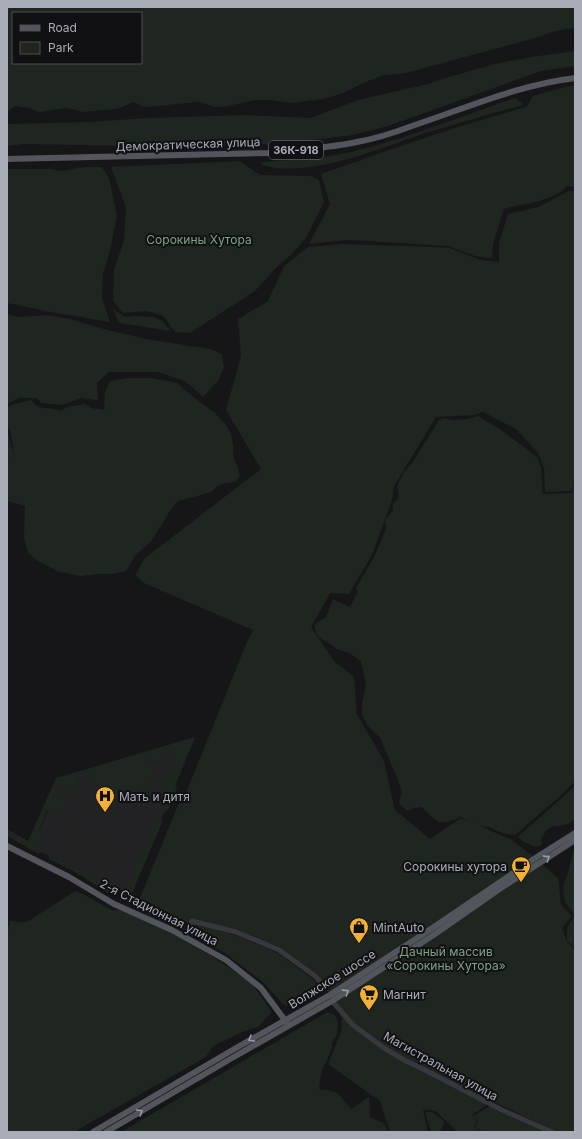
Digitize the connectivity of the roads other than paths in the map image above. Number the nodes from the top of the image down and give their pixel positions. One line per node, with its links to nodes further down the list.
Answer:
1 (575, 78): 2 (main road, Демократическая улица / 36К-918)
2 (7, 159)
3 (575, 833): 9 (main road, Волжское шоссе)
4 (575, 840): 8 (main road, Волжское шоссе, one-way to 4)
5 (7, 846): 6 (main road, 2-я Стадионная улица)
6 (185, 937): 7 (street); 9 (main road, 2-я Стадионная улица)
7 (324, 986)
8 (332, 1001): 10 (main road, Волжское шоссе); 13 (street, Магистральная улица)
9 (285, 1020): 10 (main road, 2-я Стадионная улица); 11 (main road, Волжское шоссе, one-way to 11)
10 (288, 1026): 12 (main road, Волжское шоссе, one-way to 10)
11 (93, 1132)
12 (106, 1132)
13 (552, 1132)

